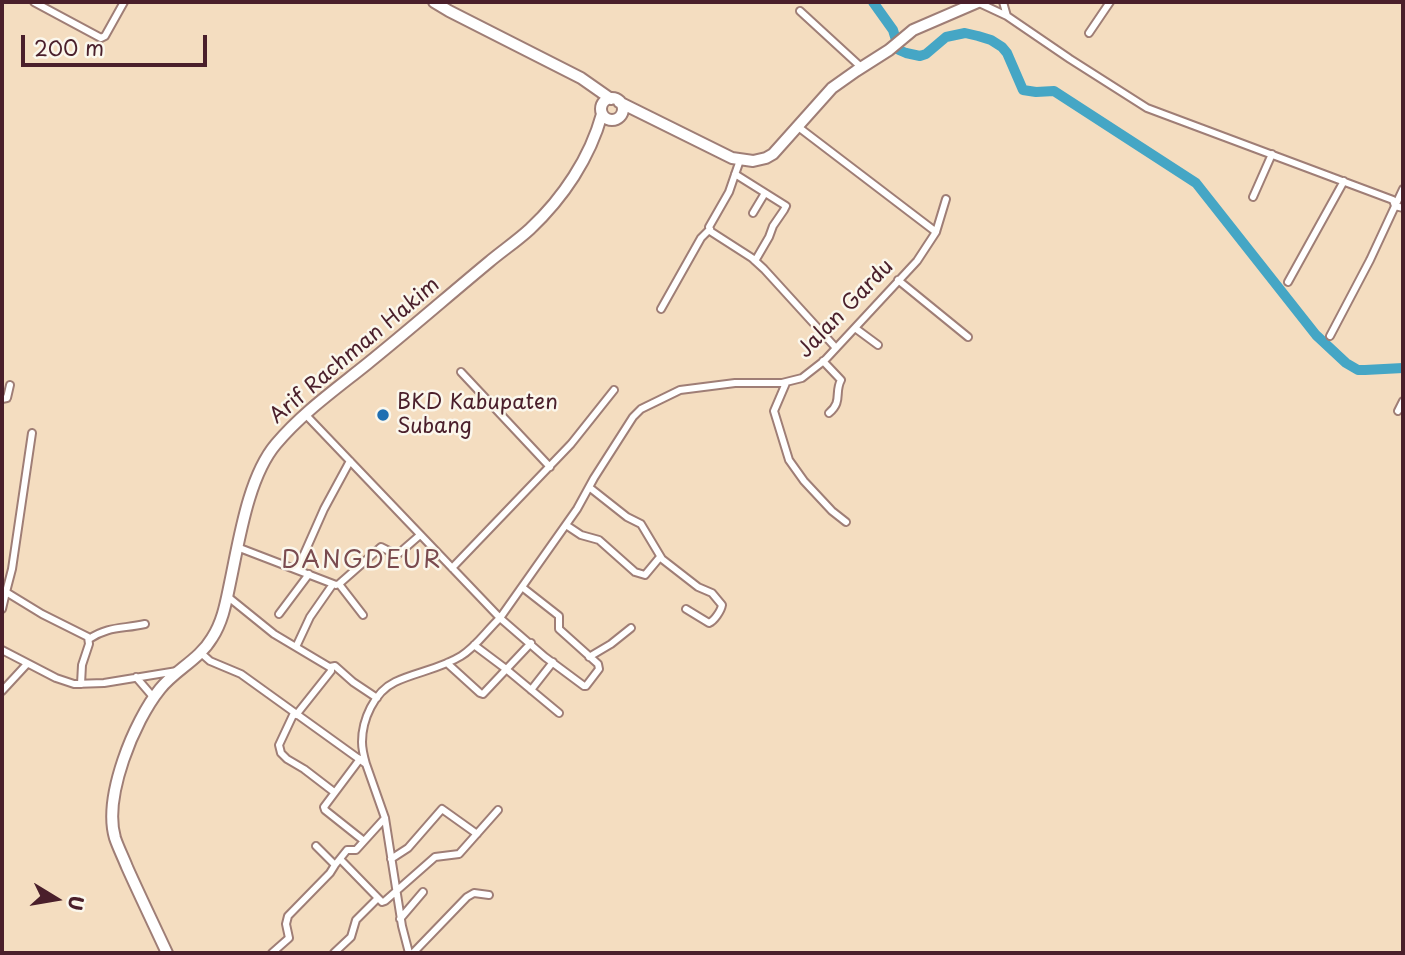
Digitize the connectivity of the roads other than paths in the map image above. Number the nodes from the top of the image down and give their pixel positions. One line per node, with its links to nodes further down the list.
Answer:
1 (34, 2): 2 (street)
2 (124, 2)
3 (434, 2): 7 (main road)
4 (978, 2): 9 (street); 11 (main road)
5 (1003, 2): 9 (street)
6 (1110, 2): 10 (street)
7 (451, 6): 12 (main road)
8 (800, 11): 11 (street)
9 (1007, 16): 16 (street)
10 (1088, 33)
11 (861, 67): 15 (main road)
12 (593, 85): 13 (main road); 14 (main road)
13 (618, 104): 14 (main road); 14 (main road); 17 (main road)
14 (605, 114): 47 (main road, Arif Rachman Hakim)
15 (797, 126): 17 (main road); 28 (street)
16 (1272, 154): 19 (street); 22 (street)
17 (740, 160): 18 (street)
18 (735, 174): 21 (street); 27 (street)
19 (1344, 181): 24 (street); 31 (street)
20 (1403, 189): 24 (street)
21 (765, 192): 26 (street); 29 (street)
22 (1253, 197)
23 (946, 199): 28 (street, Jalan Gardu)
24 (1395, 206): 25 (street); 34 (street)
25 (1403, 208)
26 (753, 213)
27 (709, 229): 29 (street); 32 (street)
28 (936, 232): 30 (street, Jalan Gardu)
29 (755, 261): 37 (street)
30 (898, 281): 33 (street, Jalan Gardu); 35 (street)
31 (1289, 282)
32 (661, 309)
33 (855, 328): 36 (street); 37 (street, Jalan Gardu)
34 (1330, 336)
35 (968, 337)
36 (878, 345)
37 (836, 348): 38 (street, Jalan Gardu)
38 (823, 361): 40 (street, Jalan Gardu); 46 (street)
39 (461, 372): 50 (street)
40 (786, 383): 51 (street, Jalan Gardu); 52 (street)
41 (10, 385): 43 (street)
42 (614, 390): 50 (street)
43 (2, 399)
44 (1403, 401): 45 (street)
45 (1398, 411)
46 (829, 413)
47 (305, 414): 49 (street); 55 (main road, Arif Rachman Hakim)
48 (32, 433): 60 (street)
49 (350, 461): 54 (street); 58 (street)
50 (550, 467): 57 (street)
51 (589, 487): 53 (street, Jalan Gardu); 56 (street)
52 (846, 522)
53 (566, 525): 56 (street); 63 (street, Jalan Gardu)
54 (420, 535): 57 (street); 62 (street)
55 (237, 547): 58 (street); 65 (main road, Arif Rachman Hakim)
56 (660, 557): 67 (street)
57 (452, 568): 70 (street)
58 (297, 570): 61 (street)
59 (2, 572): 60 (street)
60 (11, 574): 64 (street)
61 (309, 575): 62 (street); 68 (street)
62 (336, 584): 69 (street); 76 (street)
63 (522, 587): 70 (street, Jalan Gardu); 79 (street)
64 (6, 592): 66 (street); 73 (street)
65 (227, 596): 76 (street); 78 (main road, Arif Rachman Hakim)
66 (2, 609)
67 (686, 609)
68 (279, 614)
69 (363, 615)
70 (497, 615): 74 (street); 75 (street, Jalan Gardu)
71 (145, 624): 73 (street)
72 (631, 628): 79 (street)
73 (89, 639): 87 (street)
74 (531, 643): 80 (street); 84 (street)
75 (474, 645): 81 (street, Jalan Gardu); 84 (street)
76 (296, 647): 83 (street)
77 (2, 650): 82 (street)
78 (201, 653): 85 (main road, Arif Rachman Hakim); 93 (street)
79 (589, 657): 80 (street)
80 (553, 662): 88 (street)
81 (447, 663): 84 (street); 91 (street, Jalan Gardu)
82 (27, 664): 87 (street); 89 (street)
83 (330, 667): 91 (street); 93 (street)
84 (506, 669): 88 (street)
85 (179, 671): 86 (street); 90 (main road, Arif Rachman Hakim)
86 (136, 677): 87 (street); 90 (street)
87 (82, 684)
88 (531, 690): 92 (street)
89 (2, 691)
90 (154, 698): 108 (main road, Arif Rachman Hakim)
91 (377, 698): 94 (street)
92 (559, 713)
93 (295, 714): 94 (street); 95 (street)
94 (364, 760): 95 (street); 97 (street)
95 (334, 792): 99 (street)
96 (498, 810): 98 (street)
97 (385, 818): 99 (street); 101 (street)
98 (478, 834): 101 (street); 103 (street)
99 (364, 841): 102 (street)
100 (316, 846): 102 (street)
101 (391, 859): 103 (street)
102 (337, 862): 106 (street); 109 (street)
103 (397, 892): 106 (street); 107 (street)
104 (423, 892): 107 (street)
105 (489, 895): 111 (street)
106 (378, 898): 110 (street)
107 (400, 919): 111 (street)
108 (167, 953)
109 (272, 953)
110 (334, 953)
111 (411, 953)

